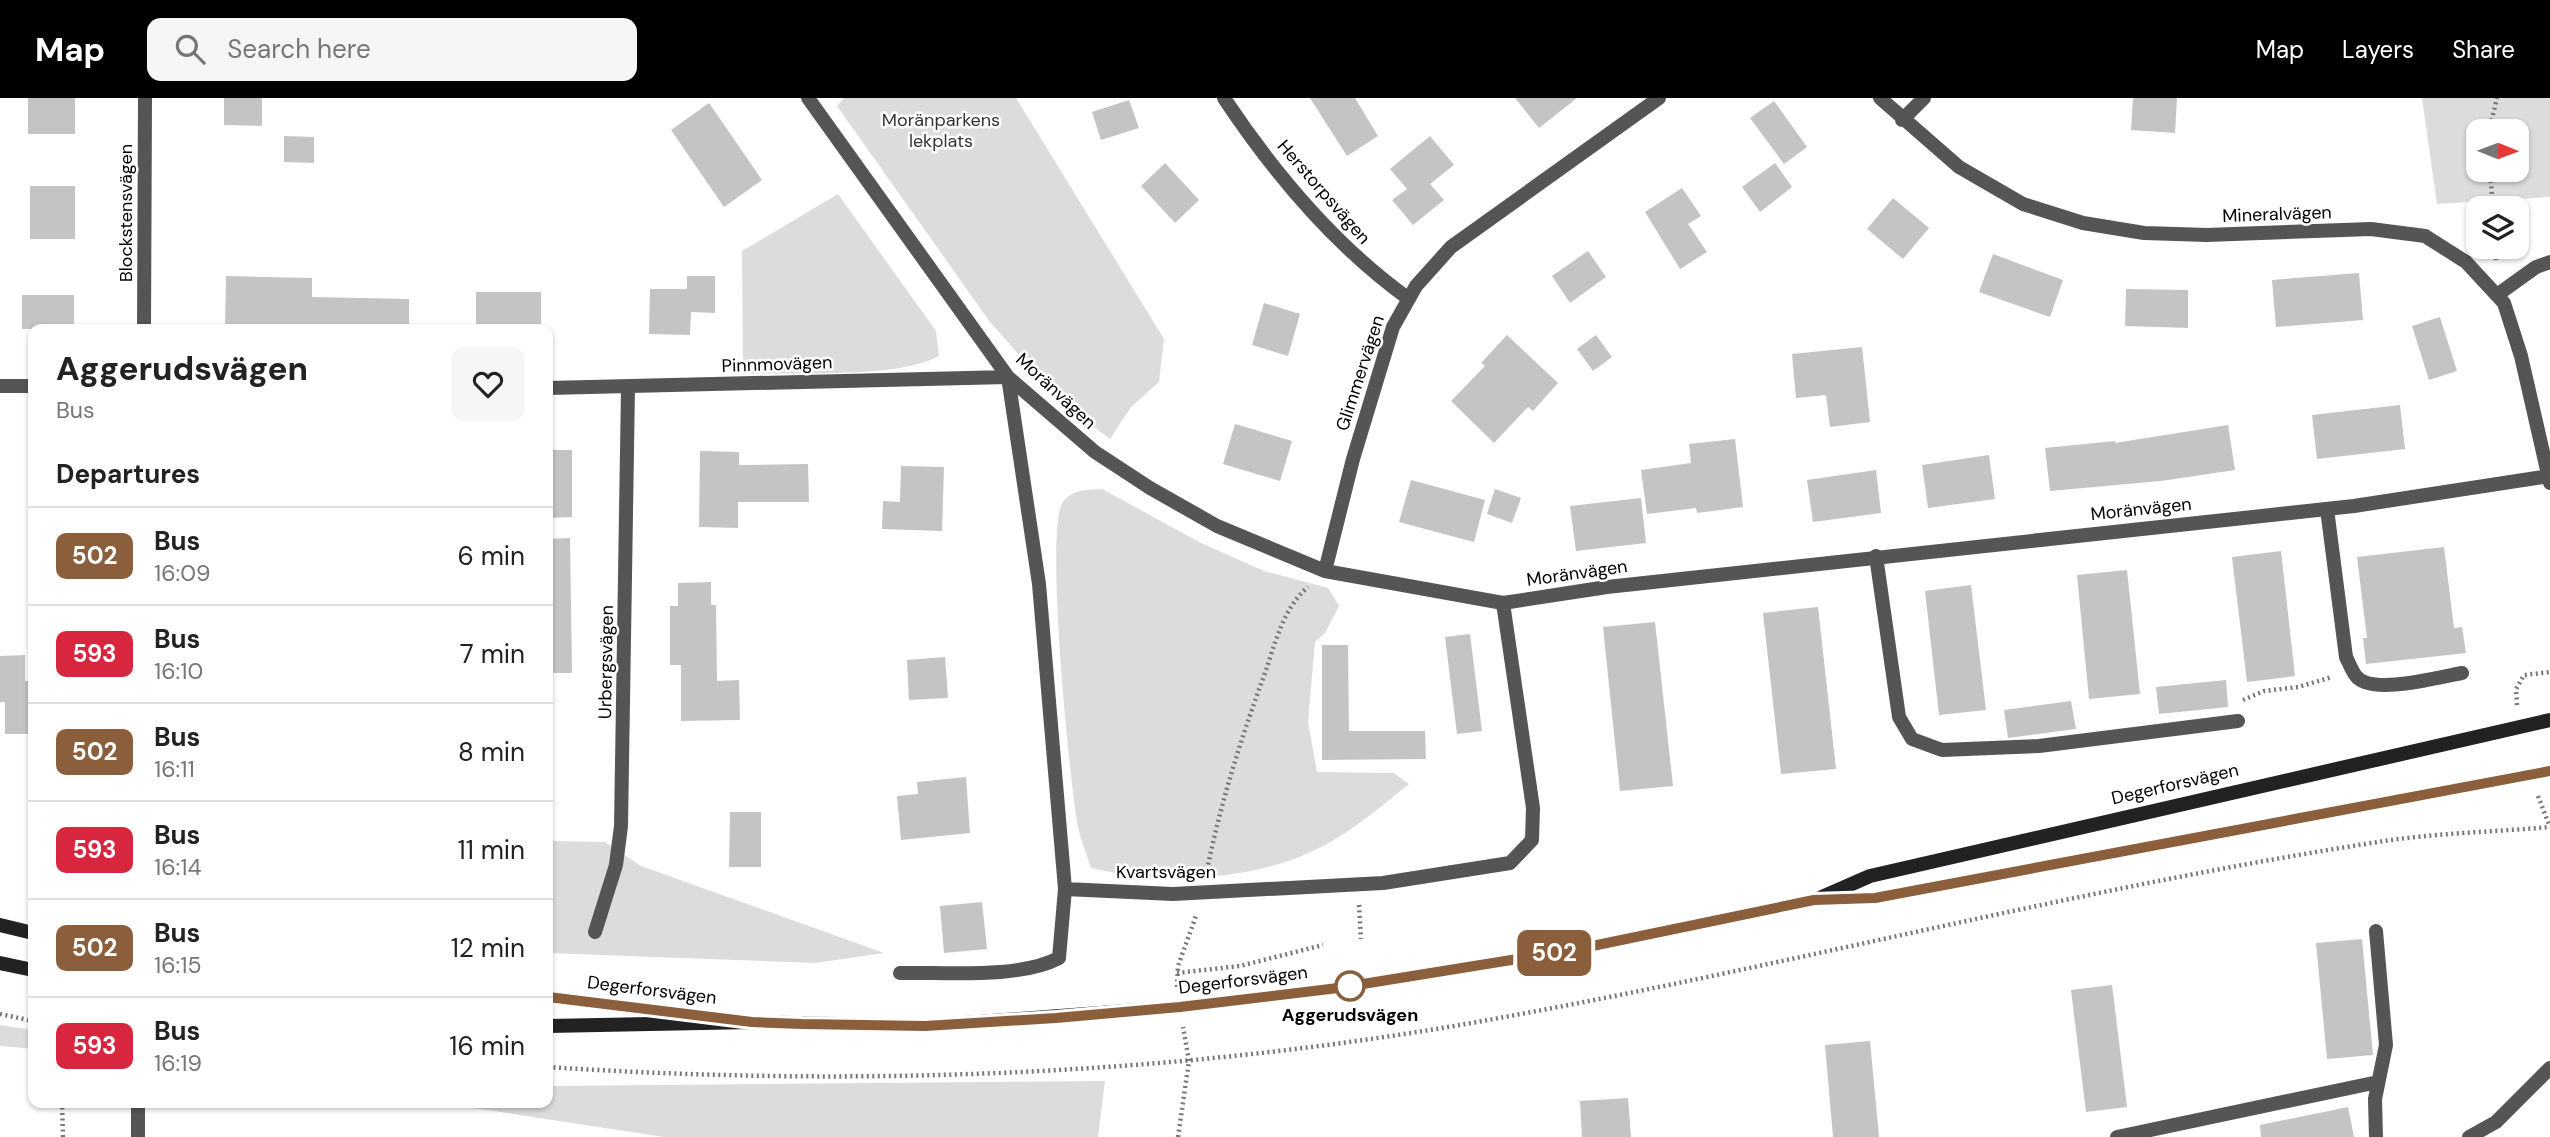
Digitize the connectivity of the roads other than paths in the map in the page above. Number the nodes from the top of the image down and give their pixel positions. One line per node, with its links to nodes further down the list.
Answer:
1 (145, 98): 11 (street, Blockstensvägen)
2 (808, 98): 12 (street, Moränvägen)
3 (1224, 98): 10 (street, Herstorpsvägen)
4 (1659, 98): 10 (street, Glimmervägen)
5 (1880, 98): 7 (street, Mineralvägen)
6 (1924, 98): 7 (street)
7 (1902, 120): 9 (street, Mineralvägen)
8 (2550, 262): 9 (street)
9 (2497, 295): 17 (street, Mineralvägen)
10 (1409, 299): 20 (street, Glimmervägen)
11 (144, 324)
12 (1008, 377): 16 (street, Pinnmovägen); 20 (street, Moränvägen); 26 (street)
13 (0, 386): 14 (street)
14 (28, 386)
15 (553, 388): 16 (street, Pinnmovägen)
16 (628, 388): 31 (street, Urbergsvägen)
17 (2549, 479): 18 (street, Moränvägen)
18 (2327, 509): 19 (street, Moränvägen); 22 (street)
19 (1876, 556): 21 (street, Moränvägen); 24 (street)
20 (1325, 571): 21 (street, Moränvägen)
21 (1503, 603): 26 (street, Kvartsvägen)
22 (2462, 673)
23 (2550, 720): 27 (main road, Degerforsvägen)
24 (2238, 721)
25 (2550, 771): 27 (main road, Degerforsvägen)
26 (1065, 889): 34 (street)
27 (1814, 900): 36 (main road, Degerforsvägen)
28 (0, 925): 30 (main road)
29 (2376, 931): 39 (street)
30 (28, 932)
31 (595, 932)
32 (0, 963): 33 (main road)
33 (28, 969)
34 (900, 973)
35 (553, 998): 36 (main road, Degerforsvägen)
36 (752, 1022): 37 (main road, Degerforsvägen)
37 (553, 1026)
38 (2550, 1068): 45 (street)
39 (2378, 1082): 41 (street); 44 (street)
40 (138, 1108): 42 (street)
41 (2179, 1131): 43 (street)
42 (138, 1137)
43 (2117, 1137)
44 (2376, 1137)
45 (2469, 1137)

